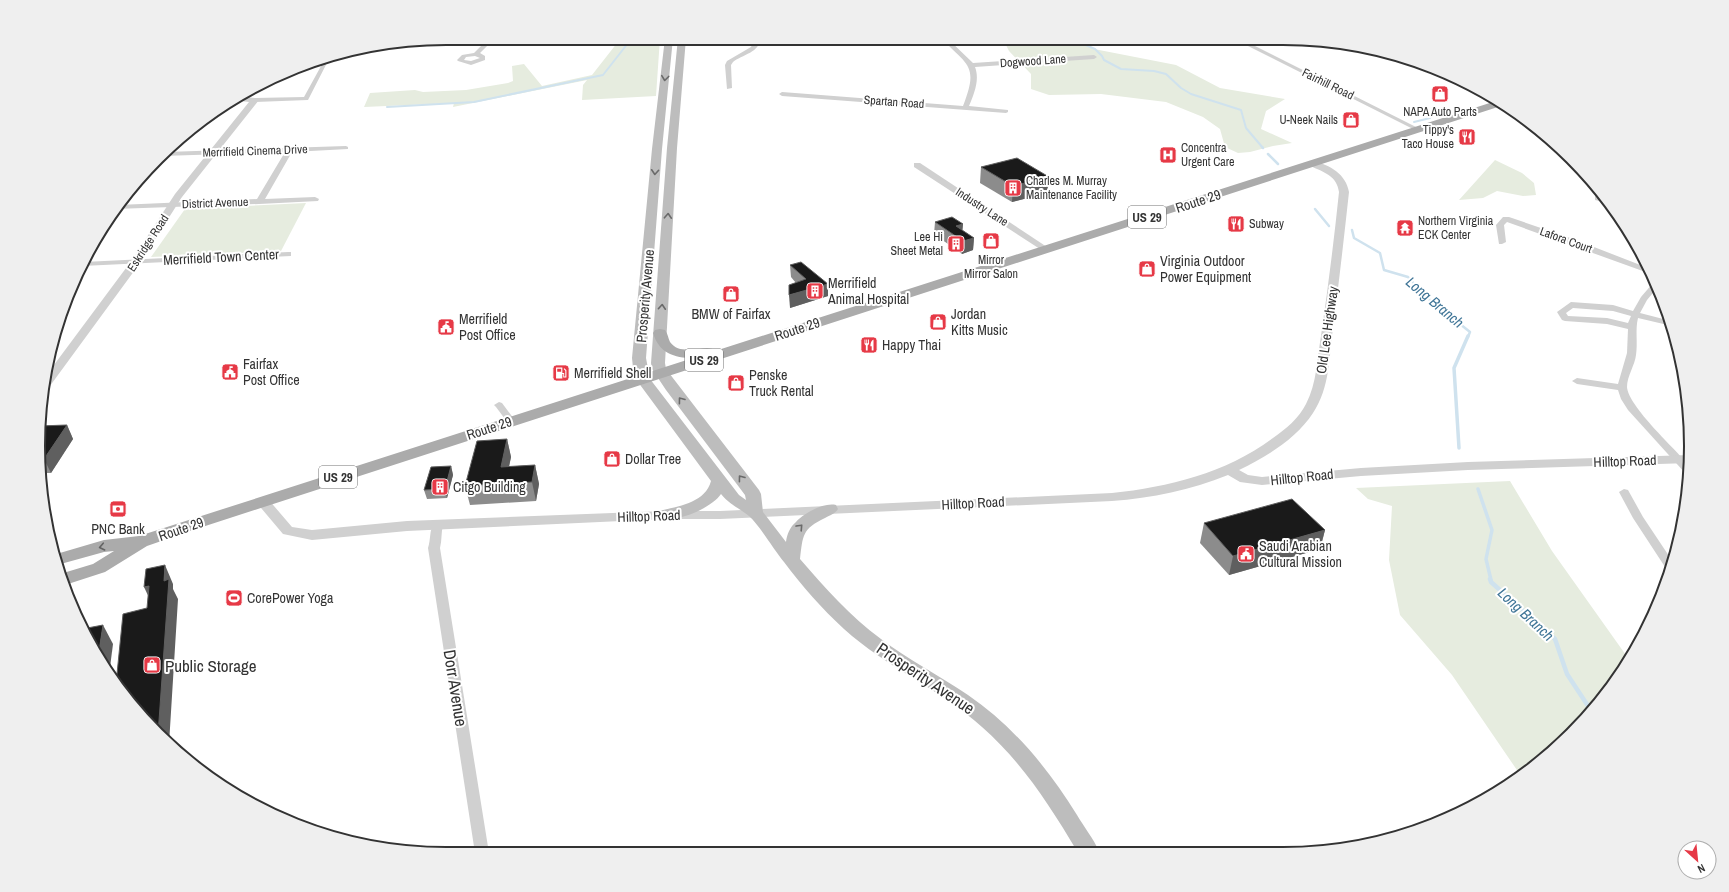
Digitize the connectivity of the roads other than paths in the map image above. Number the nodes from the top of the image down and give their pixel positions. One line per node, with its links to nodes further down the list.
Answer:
1 (485, 45): 7 (street)
2 (675, 45): 43 (main road, Prosperity Avenue, one-way to 43)
3 (676, 45): 39 (main road, Prosperity Avenue, one-way to 3)
4 (756, 45): 11 (street)
5 (951, 45): 10 (street)
6 (1249, 45): 18 (street, Fairhill Road)
7 (476, 54)
8 (1094, 57): 10 (street, Dogwood Lane)
9 (325, 64): 14 (street)
10 (972, 65): 16 (street)
11 (729, 88)
12 (782, 94): 16 (street, Spartan Road)
13 (245, 99): 14 (street)
14 (255, 100): 21 (street, Eskridge Road)
15 (1494, 105): 18 (main road, Route 29 / US 29)
16 (965, 108): 17 (street, Spartan Road)
17 (1006, 111)
18 (1419, 130): 23 (main road, Route 29 / US 29)
19 (346, 148): 20 (street, Merrifield Cinema Drive)
20 (290, 150): 21 (street, Merrifield Cinema Drive); 26 (street)
21 (214, 153): 22 (street, Merrifield Cinema Drive); 27 (street, Eskridge Road)
22 (172, 154)
23 (1313, 164): 30 (main road, Route 29 / US 29); 49 (street, Old Lee Highway)
24 (918, 165): 30 (street, Industry Lane)
25 (315, 199): 26 (street, District Avenue)
26 (259, 202): 27 (street, District Avenue)
27 (173, 205): 28 (street, District Avenue); 32 (street, Eskridge Road)
28 (125, 207)
29 (1502, 242): 34 (street, Lafora Court)
30 (1046, 249): 40 (main road, Route 29 / US 29)
31 (288, 254): 32 (street, Merrifield Town Center)
32 (136, 261): 33 (street, Merrifield Town Center); 42 (street, Eskridge Road)
33 (89, 264)
34 (1643, 269)
35 (1652, 290): 36 (street)
36 (1635, 314): 37 (street); 38 (street); 38 (street)
37 (1664, 322)
38 (1632, 327): 45 (street)
39 (660, 332): 40 (main road); 41 (main road, Prosperity Avenue)
40 (747, 345): 41 (main road, Route 29 / US 29)
41 (662, 374): 43 (main road, Route 29 / US 29); 54 (main road, Prosperity Avenue, one-way to 41)
42 (51, 377)
43 (643, 379): 47 (main road, Route 29 / US 29); 50 (main road, Prosperity Avenue)
44 (1577, 382): 45 (street)
45 (1623, 388): 48 (street)
46 (500, 405): 47 (street)
47 (511, 421): 52 (main road, Route 29 / US 29)
48 (1684, 459): 49 (street, Hilltop Road)
49 (1228, 469): 53 (street, Hilltop Road)
50 (719, 480): 54 (main road, Prosperity Avenue); 55 (main road)
51 (1624, 492): 58 (street)
52 (263, 502): 56 (street, Hilltop Road); 57 (main road, Route 29 / US 29)
53 (830, 509): 54 (street, Hilltop Road); 61 (main road, one-way to 53)
54 (755, 513): 55 (street, Hilltop Road); 61 (main road, Prosperity Avenue)
55 (665, 515): 56 (street, Hilltop Road)
56 (438, 525): 64 (street, Dorr Avenue)
57 (141, 542): 60 (main road, Route 29 / US 29, one-way to 60); 63 (main road, Route 29 / US 29)
58 (1664, 556): 59 (street); 62 (street)
59 (1668, 556)
60 (61, 558)
61 (791, 560): 65 (main road, Prosperity Avenue)
62 (1667, 561)
63 (67, 578)
64 (481, 847)
65 (1086, 847)

